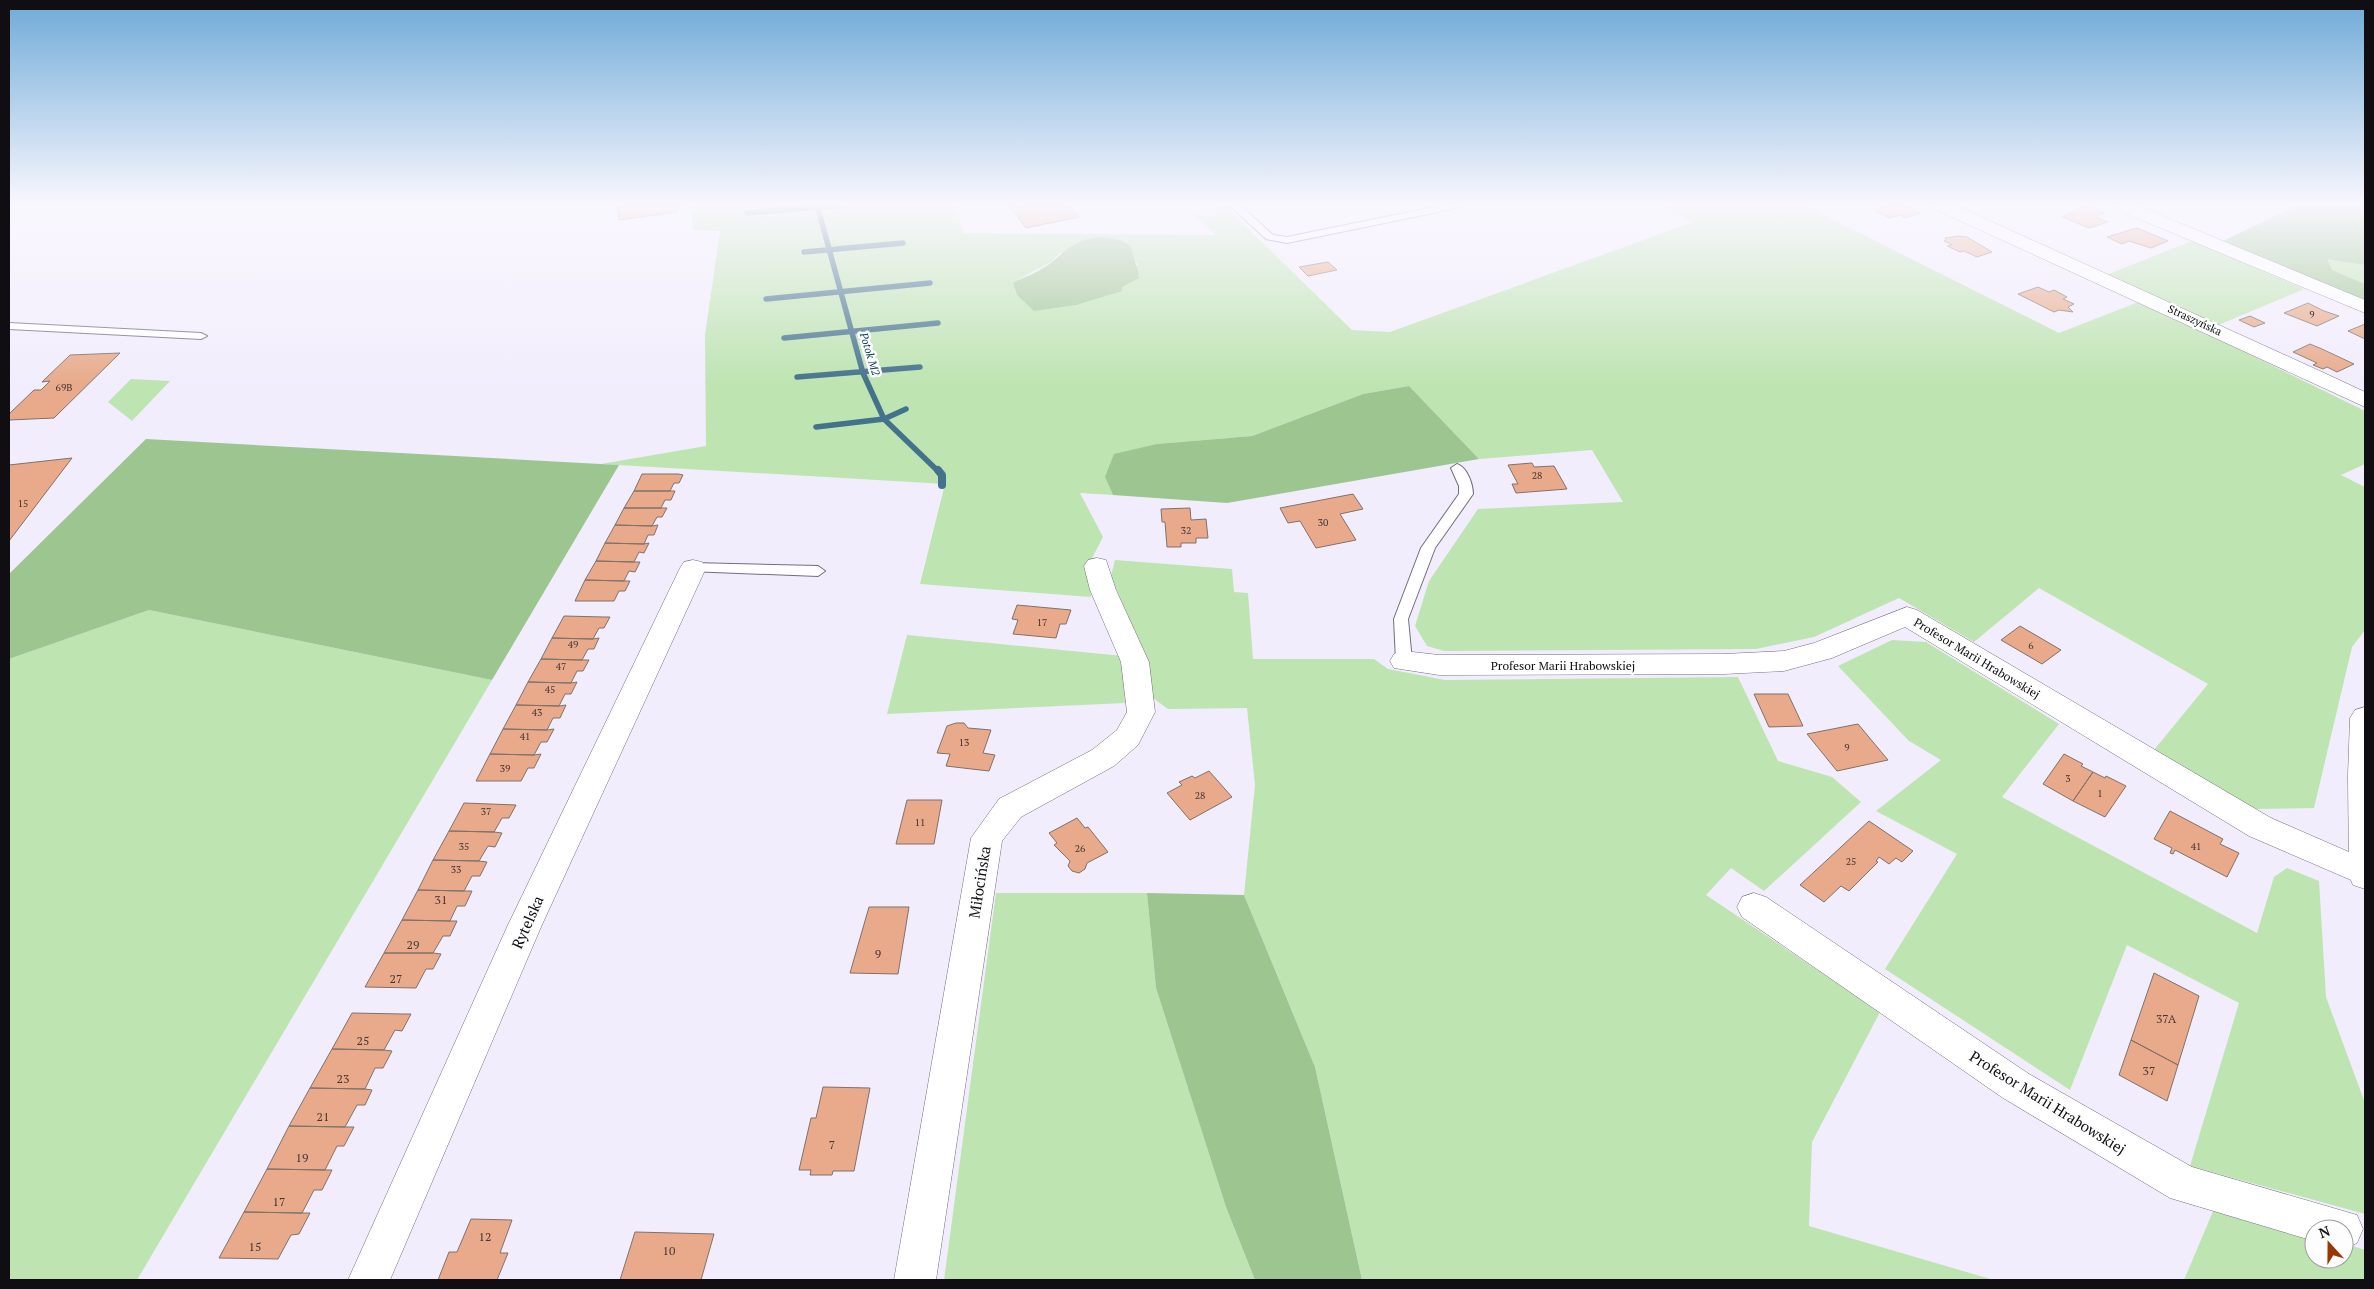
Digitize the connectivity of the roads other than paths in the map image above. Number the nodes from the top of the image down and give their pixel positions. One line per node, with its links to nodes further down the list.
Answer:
1 (2068, 265): 6 (street, Straszyńska)
2 (2265, 265): 3 (street)
3 (2365, 307)
4 (9, 326): 5 (lane)
5 (201, 336)
6 (2365, 400)
7 (1457, 468): 11 (lane)
8 (1097, 566): 17 (street, Miłocińska)
9 (693, 568): 10 (lane); 16 (street, Rytelska)
10 (818, 572)
11 (1404, 661): 13 (street, Profesor Marii Hrabowskiej)
12 (2365, 718): 13 (street)
13 (2365, 874)
14 (1754, 907): 15 (street, Profesor Marii Hrabowskiej)
15 (2308, 1219)
16 (369, 1280)
17 (915, 1280)

